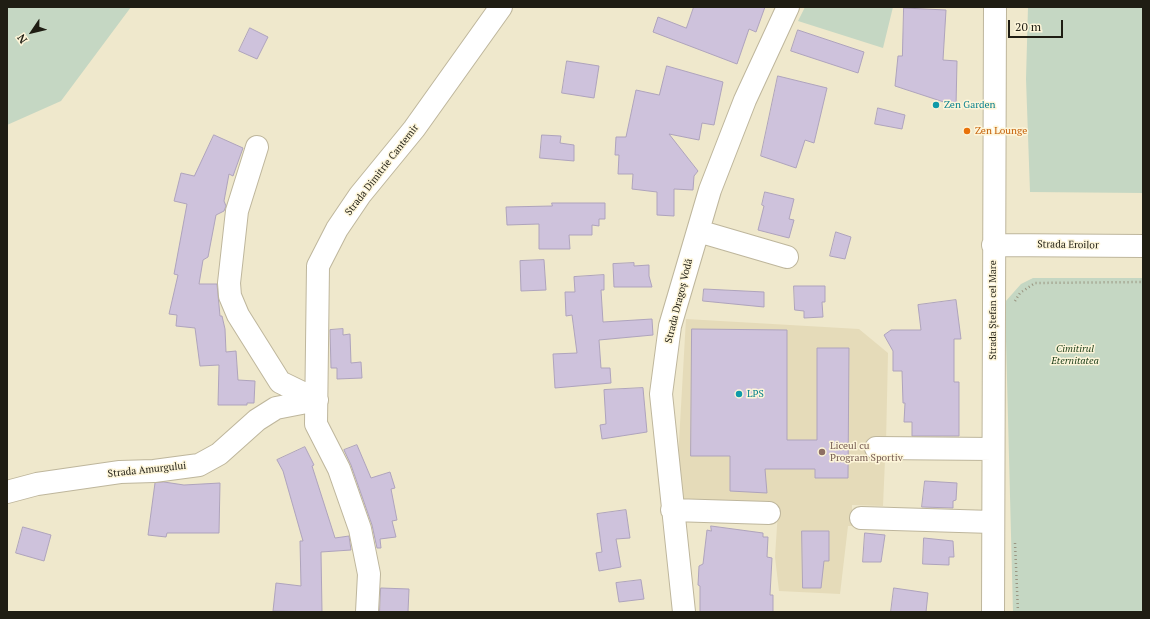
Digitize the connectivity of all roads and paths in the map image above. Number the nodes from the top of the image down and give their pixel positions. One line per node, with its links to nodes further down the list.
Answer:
1 (501, 7): 11 (street, Strada Dimitrie Cantemir)
2 (788, 7): 5 (street, Strada Dragoș Vodă)
3 (995, 7): 6 (street, Strada Ștefan cel Mare)
4 (257, 147): 11 (street)
5 (698, 231): 8 (street); 15 (street, Strada Dragoș Vodă)
6 (993, 245): 7 (street, Strada Eroilor); 13 (street, Strada Ștefan cel Mare)
7 (1143, 246)
8 (787, 257)
9 (1143, 282): 10 (path)
10 (1013, 308)
11 (317, 400): 14 (street, Strada Amurgului); 20 (street, Strada Dimitrie Cantemir)
12 (876, 448): 13 (street)
13 (993, 450): 18 (street, Strada Ștefan cel Mare)
14 (7, 492)
15 (672, 510): 16 (street); 21 (street, Strada Dragoș Vodă)
16 (769, 513)
17 (861, 518): 18 (street)
18 (992, 522): 22 (street, Strada Ștefan cel Mare)
19 (1015, 537): 23 (path)
20 (367, 612)
21 (684, 612)
22 (993, 612)
23 (1018, 612)

